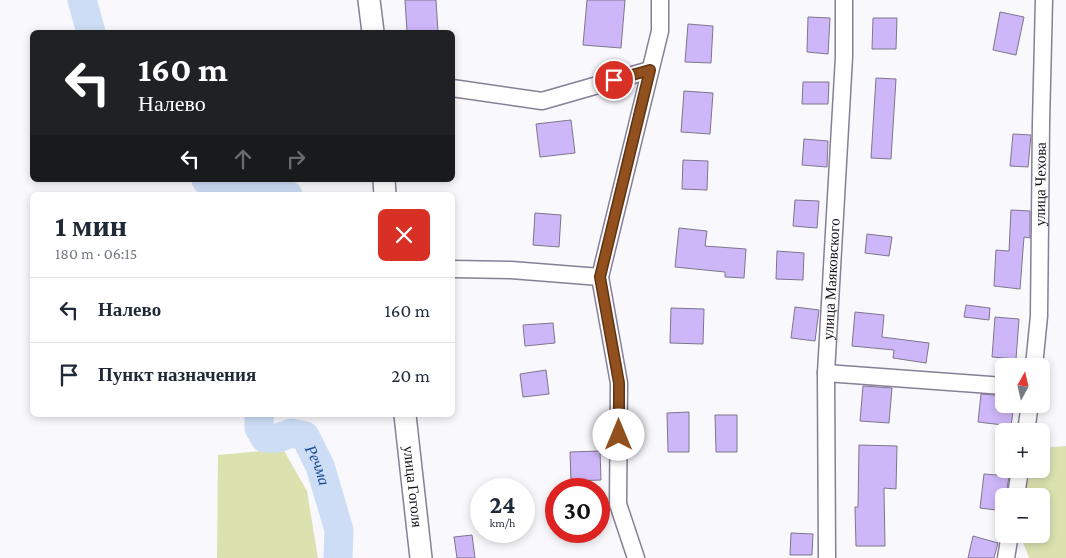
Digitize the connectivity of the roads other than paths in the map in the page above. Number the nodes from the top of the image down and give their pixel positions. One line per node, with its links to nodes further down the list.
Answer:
1 (369, 0): 5 (street)
2 (660, 0): 6 (street)
3 (844, 0): 11 (street, улица Маяковского)
4 (1044, 0): 10 (street, улица Чехова)
5 (373, 30)
6 (650, 70): 7 (street); 9 (street)
7 (455, 88)
8 (455, 269): 9 (street)
9 (600, 277): 16 (street)
10 (1035, 358)
11 (826, 373): 12 (street); 17 (street, улица Маяковского)
12 (995, 385)
13 (405, 417): 15 (street, улица Гоголя)
14 (1008, 543): 18 (street)
15 (421, 558)
16 (636, 558)
17 (827, 558)
18 (1006, 558)

